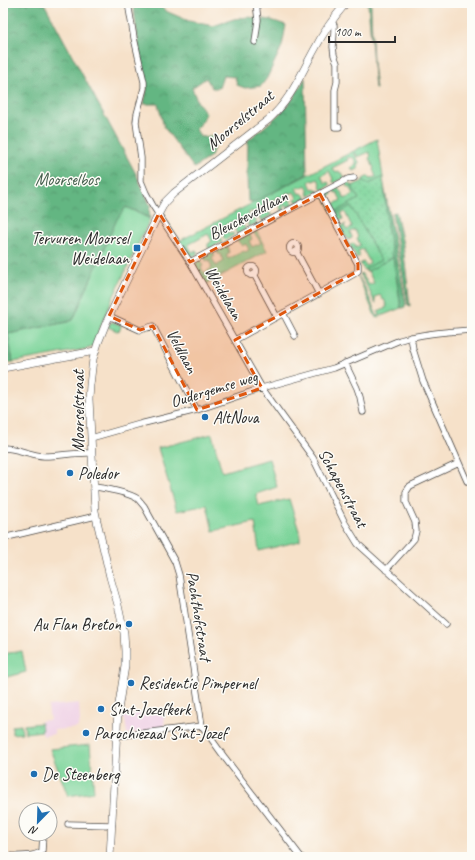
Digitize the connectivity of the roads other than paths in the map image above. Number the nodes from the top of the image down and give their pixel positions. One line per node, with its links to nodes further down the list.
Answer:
1 (128, 3): 10 (street, Weidelaan)
2 (256, 3): 6 (street)
3 (336, 3): 4 (street)
4 (344, 6): 5 (street, Moorselstraat)
5 (332, 22): 7 (street); 10 (street, Moorselstraat)
6 (255, 42)
7 (340, 127)
8 (354, 178): 9 (street, Bleuckeveldlaan)
9 (320, 194): 12 (street, Bleuckeveldlaan); 14 (street)
10 (158, 213): 12 (street, Weidelaan); 16 (street, Moorselstraat)
11 (296, 252): 14 (street)
12 (190, 262): 21 (street, Weidelaan)
13 (254, 274): 17 (street)
14 (319, 294): 15 (street)
15 (283, 313): 17 (street); 19 (street)
16 (109, 316): 22 (street, Moorselstraat); 26 (street, Veldlaan)
17 (277, 317): 21 (street)
18 (472, 330): 20 (street, Oudergemse weg)
19 (296, 336)
20 (411, 337): 23 (street, Oudergemse weg); 31 (street)
21 (235, 340): 25 (street, Weidelaan)
22 (95, 351): 24 (street); 28 (street, Moorselstraat)
23 (345, 363): 25 (street, Oudergemse weg); 27 (street)
24 (3, 368)
25 (262, 388): 26 (street, Oudergemse weg); 36 (street, Schapenstraat)
26 (197, 410): 28 (street, Oudergemse weg)
27 (363, 412)
28 (91, 438): 30 (street, Moorselstraat)
29 (3, 448): 30 (street)
30 (92, 452): 33 (street, Moorselstraat)
31 (458, 463): 32 (street); 36 (street)
32 (467, 481)
33 (94, 487): 34 (street, Moorselstraat); 38 (street, Pachthofstraat)
34 (96, 516): 35 (street); 39 (street, Moorselstraat)
35 (3, 538)
36 (386, 570): 37 (street, Schapenstraat)
37 (446, 624)
38 (202, 726): 39 (street); 45 (street, Pachthofstraat)
39 (117, 736): 41 (street, Moorselstraat)
40 (68, 824): 41 (street)
41 (112, 825): 44 (street, Moorselstraat)
42 (43, 842): 43 (street)
43 (3, 856)
44 (110, 857)
45 (301, 857)

